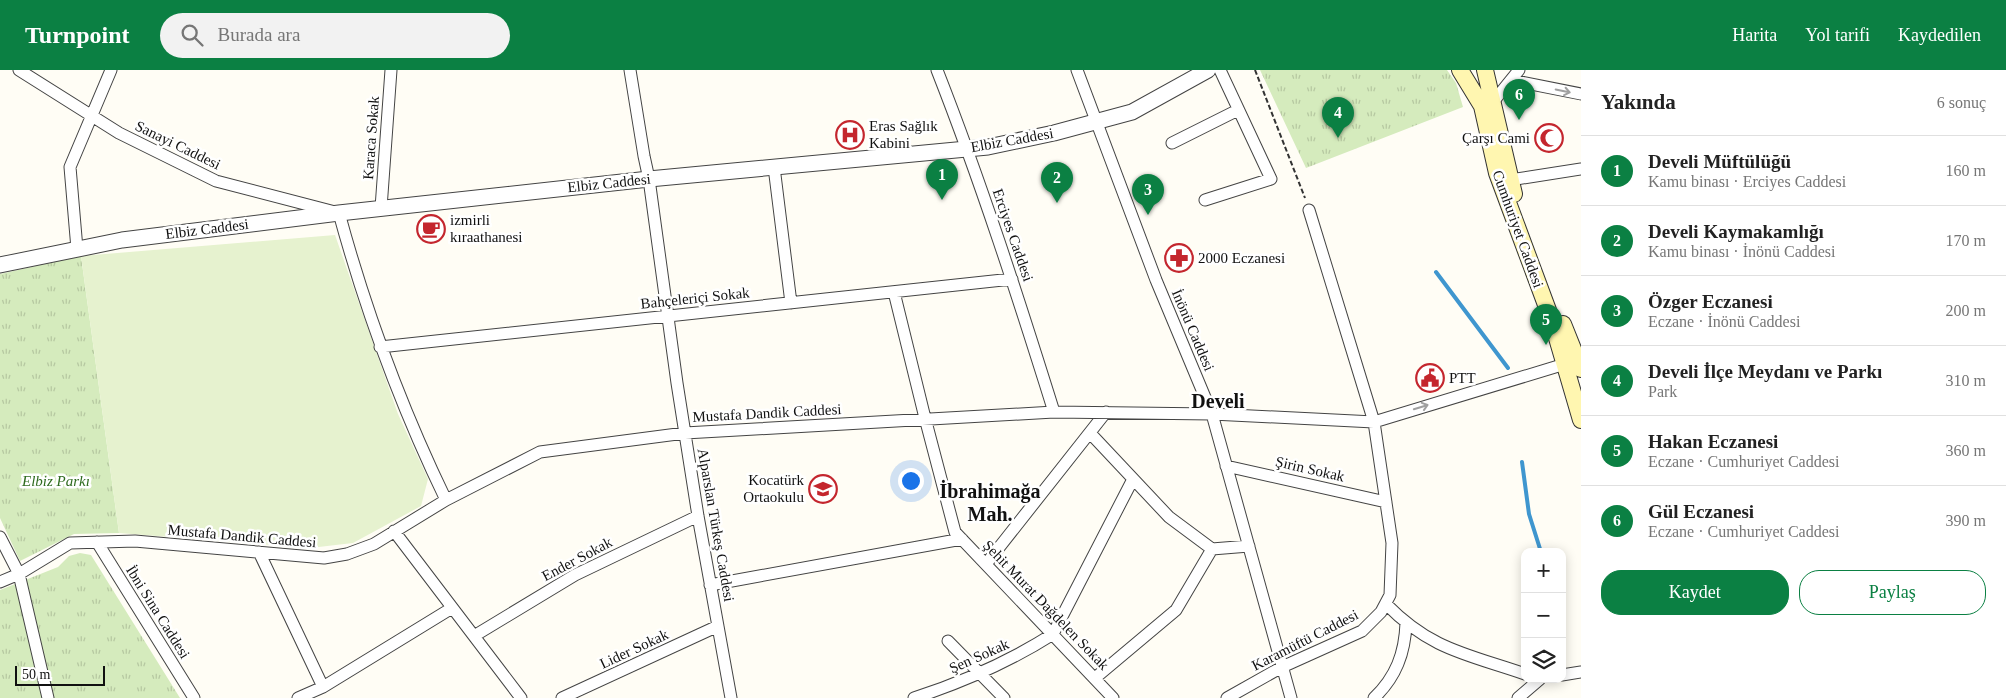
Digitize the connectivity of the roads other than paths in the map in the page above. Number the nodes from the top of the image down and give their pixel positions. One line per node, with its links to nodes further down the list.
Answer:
1 (19, 70): 16 (street, Sanayi Caddesi)
2 (111, 70): 16 (street)
3 (390, 70): 25 (street, Karaca Sokak)
4 (630, 70): 22 (street, Alparslan Türkeş Caddesi)
5 (937, 70): 19 (street, Erciyes Caddesi)
6 (1078, 70): 17 (street, İnönü Caddesi)
7 (1208, 70): 17 (street, Elbiz Caddesi)
8 (1220, 70): 15 (street)
9 (1460, 70): 35 (main road, Cumhuriyet Caddesi)
10 (1485, 70): 14 (main road, Cumhuriyet Caddesi)
11 (1519, 70): 12 (street)
12 (1511, 80): 13 (street, one-way to 13); 14 (street)
13 (1581, 94)
14 (1493, 102): 23 (main road, Cumhuriyet Caddesi)
15 (1238, 110): 18 (street); 24 (street)
16 (91, 116): 27 (street, Sanayi Caddesi); 28 (street)
17 (1097, 122): 19 (street, Elbiz Caddesi); 38 (street, İnönü Caddesi)
18 (1172, 143)
19 (968, 148): 20 (street, Elbiz Caddesi); 30 (street, Erciyes Caddesi)
20 (774, 167): 22 (street, Elbiz Caddesi); 32 (street)
21 (1581, 169): 23 (street)
22 (650, 179): 25 (street, Elbiz Caddesi); 33 (street, Alparslan Türkeş Caddesi)
23 (1510, 180): 35 (main road, Cumhuriyet Caddesi)
24 (1205, 200)
25 (381, 208): 27 (street, Elbiz Caddesi)
26 (1309, 210): 41 (street, Karamüftü Caddesi)
27 (339, 213): 28 (street, Elbiz Caddesi); 34 (street)
28 (77, 249): 29 (street, Elbiz Caddesi)
29 (0, 265)
30 (1012, 279): 31 (street, Bahçeleriçi Sokak); 36 (street, Erciyes Caddesi)
31 (894, 292): 32 (street, Bahçeleriçi Sokak); 39 (street, Şehit Murat Dağdelen Sokak)
32 (791, 303): 33 (street, Bahçeleriçi Sokak)
33 (668, 316): 34 (street, Bahçeleriçi Sokak); 42 (street, Alparslan Türkeş Caddesi)
34 (380, 347): 46 (street)
35 (1573, 366): 40 (main road, Cumhuriyet Caddesi); 41 (street, Mustafa Dandik Caddesi, one-way to 35)
36 (1054, 412): 37 (street, Mustafa Dandik Caddesi); 39 (street, Mustafa Dandik Caddesi)
37 (1106, 412): 38 (street, Mustafa Dandik Caddesi); 43 (street)
38 (1212, 414): 41 (street, Mustafa Dandik Caddesi); 44 (street, İnönü Caddesi)
39 (925, 418): 42 (street, Mustafa Dandik Caddesi); 51 (street, Şehit Murat Dağdelen Sokak)
40 (1581, 420)
41 (1374, 422): 47 (street, Karamüftü Caddesi)
42 (685, 433): 46 (street, Mustafa Dandik Caddesi); 48 (street, Alparslan Türkeş Caddesi)
43 (1090, 433): 45 (street); 56 (street)
44 (1226, 466): 47 (street, Şirin Sokak); 53 (street, İnönü Caddesi)
45 (1133, 479): 54 (street); 64 (street)
46 (446, 500): 49 (street, Mustafa Dandik Caddesi)
47 (1386, 502): 60 (street, Karamüftü Caddesi)
48 (698, 516): 59 (street, Alparslan Türkeş Caddesi); 65 (street, Ender Sokak)
49 (394, 531): 55 (street, Mustafa Dandik Caddesi); 61 (street)
50 (0, 537): 57 (street)
51 (962, 539): 56 (street, Şehit Murat Dağdelen Sokak); 59 (street)
52 (97, 542): 55 (street, Mustafa Dandik Caddesi); 57 (street, Mustafa Dandik Caddesi); 76 (street, İbni Sina Caddesi)
53 (1249, 546): 54 (street); 67 (street, İnönü Caddesi)
54 (1212, 549): 72 (street)
55 (259, 552): 74 (street)
56 (986, 564): 64 (street, Şehit Murat Dağdelen Sokak)
57 (19, 574): 58 (street, Mustafa Dandik Caddesi); 75 (street)
58 (0, 582)
59 (710, 585): 63 (street, Alparslan Türkeş Caddesi)
60 (1386, 604): 62 (street); 67 (street, Karamüftü Caddesi)
61 (452, 608): 65 (street); 74 (street)
62 (1406, 623): 69 (street); 86 (street)
63 (718, 626): 79 (street, Lider Sokak); 80 (street, Alparslan Türkeş Caddesi)
64 (1052, 634): 70 (street, Şen Sokak); 72 (street, Şehit Murat Dağdelen Sokak)
65 (474, 636): 78 (street)
66 (948, 641): 70 (street)
67 (1282, 667): 84 (street, Karamüftü Caddesi); 85 (street, İnönü Caddesi)
68 (1581, 672): 71 (street)
69 (1521, 673)
70 (980, 674): 81 (street, Şen Sokak); 82 (street)
71 (1566, 674)
72 (1095, 678): 83 (street, Şehit Murat Dağdelen Sokak)
73 (1535, 683): 87 (street)
74 (323, 688): 77 (street)
75 (48, 698)
76 (194, 698)
77 (298, 698)
78 (521, 698)
79 (562, 698)
80 (731, 698)
81 (914, 698)
82 (1004, 698)
83 (1113, 698)
84 (1227, 698)
85 (1290, 698)
86 (1374, 698)
87 (1518, 698)

